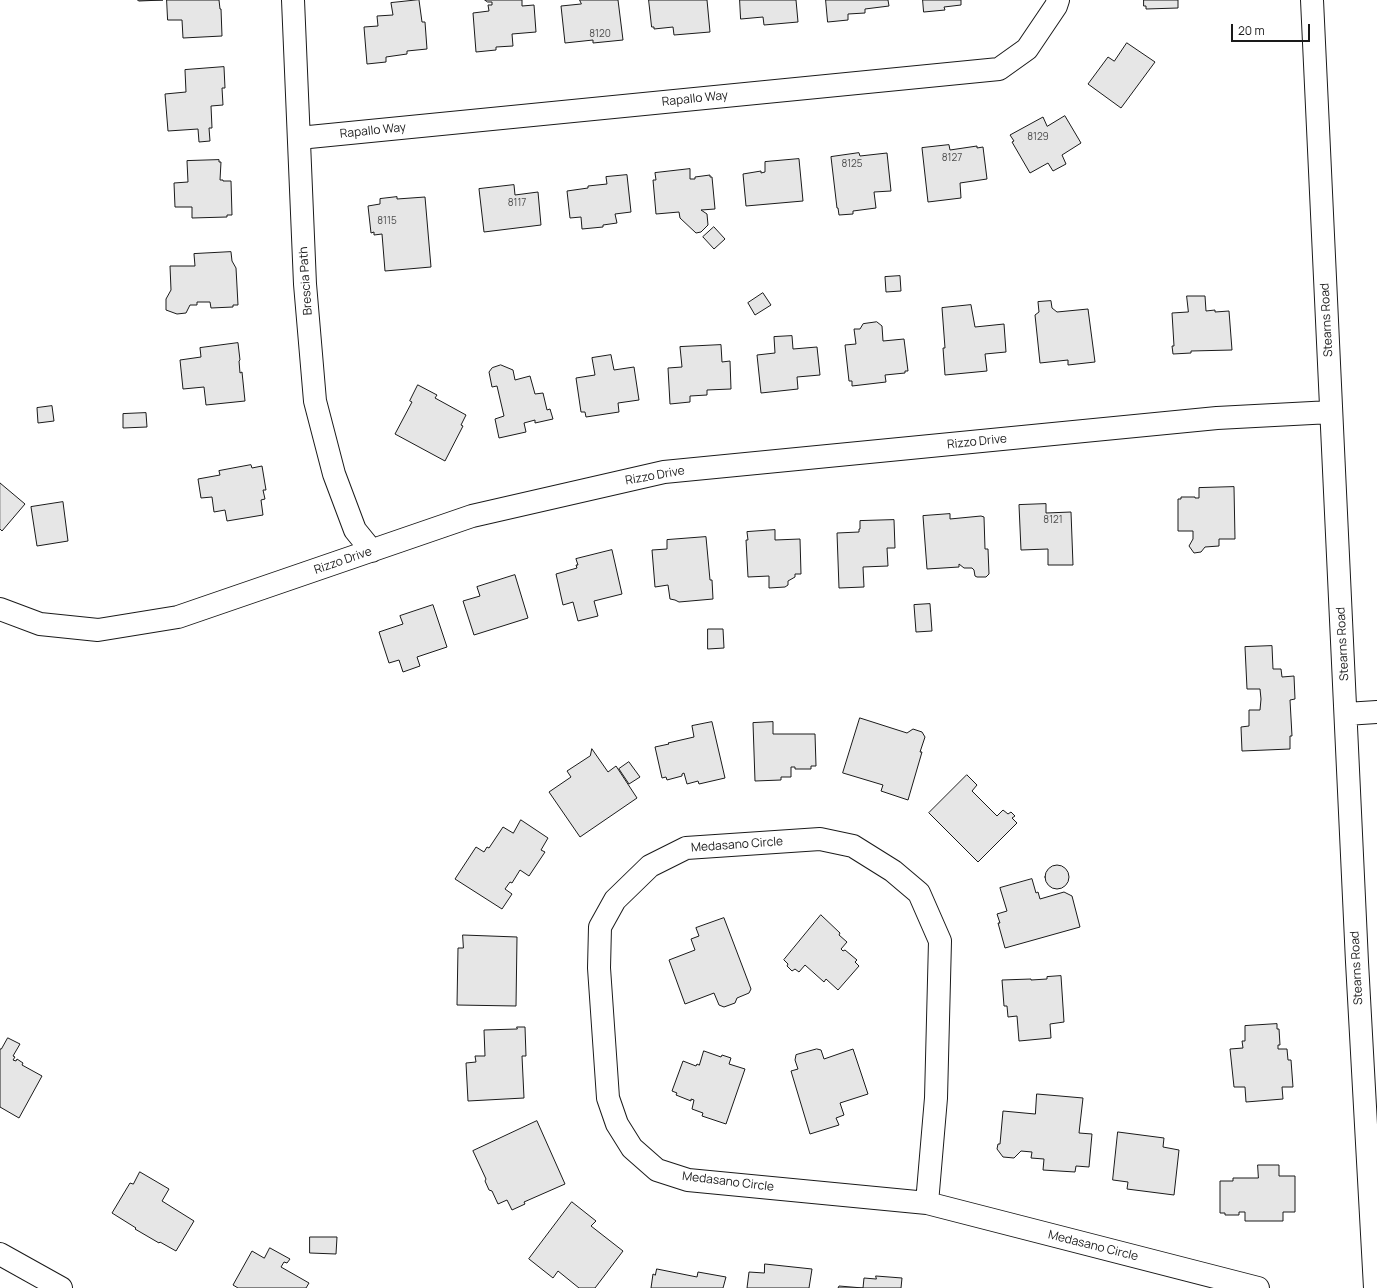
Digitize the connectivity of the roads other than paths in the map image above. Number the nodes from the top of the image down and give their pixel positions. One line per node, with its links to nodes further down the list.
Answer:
1 (293, 0): 4 (street, Brescia Path)
2 (1058, 0): 4 (street, Rapallo Way)
3 (1312, 0): 5 (street, Stearns Road)
4 (299, 138): 6 (street, Brescia Path)
5 (1332, 412): 6 (street, Rizzo Drive); 9 (street, Stearns Road)
6 (372, 551): 7 (street, Rizzo Drive)
7 (0, 609)
8 (1377, 712): 9 (street)
9 (1346, 714): 14 (street, Stearns Road)
10 (927, 1203): 10 (street, Medasano Circle); 13 (street, Medasano Circle)
11 (0, 1254): 12 (street)
12 (61, 1288)
13 (1258, 1288)
14 (1375, 1288)

